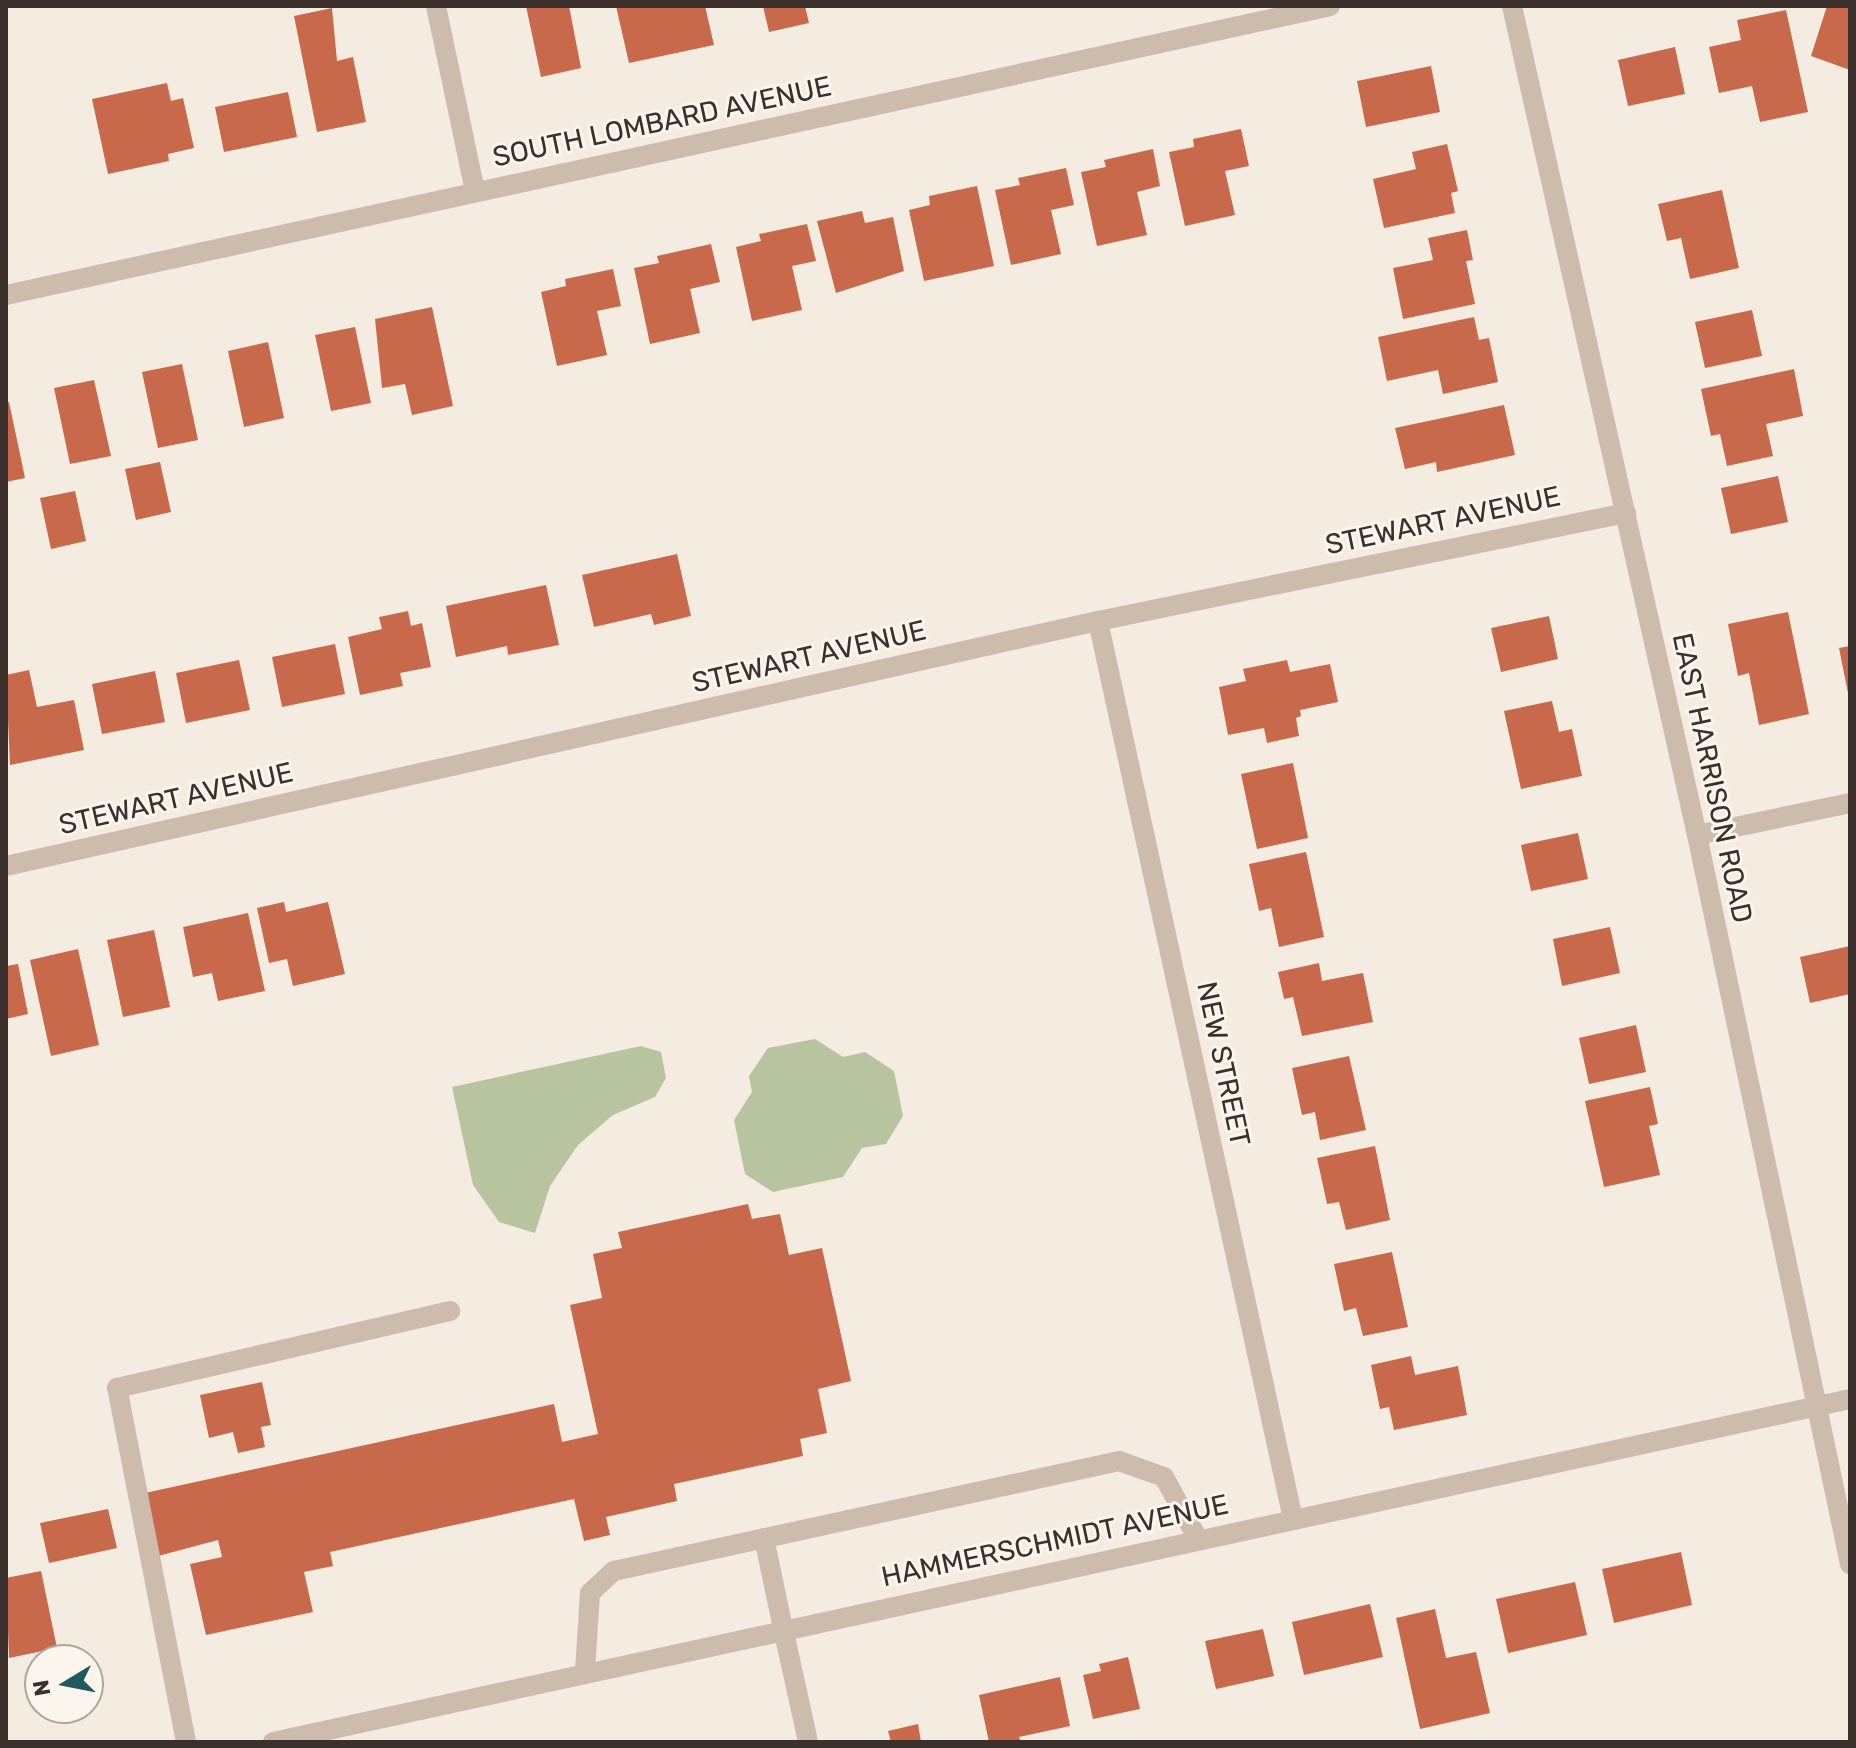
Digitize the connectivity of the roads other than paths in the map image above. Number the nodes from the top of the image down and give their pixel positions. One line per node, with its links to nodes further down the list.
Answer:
1 (436, 6): 4 (street)
2 (1330, 6): 4 (street, SOUTH LOMBARD AVENUE)
3 (1512, 6): 6 (street, EAST HARRISON ROAD)
4 (475, 191): 5 (street, SOUTH LOMBARD AVENUE)
5 (6, 295)
6 (1626, 513): 7 (street, STEWART AVENUE); 9 (street, EAST HARRISON ROAD)
7 (1098, 621): 10 (street, STEWART AVENUE); 14 (street, NEW STREET)
8 (1850, 803): 9 (street)
9 (1697, 835): 13 (street, EAST HARRISON ROAD)
10 (6, 866)
11 (450, 1311): 20 (street)
12 (1850, 1399): 13 (street, HAMMERSCHMIDT AVENUE)
13 (1817, 1406): 14 (street, HAMMERSCHMIDT AVENUE); 17 (street, EAST HARRISON ROAD)
14 (1293, 1519): 16 (street, HAMMERSCHMIDT AVENUE)
15 (764, 1538): 16 (street); 18 (street); 19 (street)
16 (1198, 1539): 18 (street, HAMMERSCHMIDT AVENUE)
17 (1850, 1564)
18 (783, 1628): 19 (street, HAMMERSCHMIDT AVENUE); 22 (street)
19 (585, 1672): 21 (street, HAMMERSCHMIDT AVENUE)
20 (186, 1742)
21 (273, 1742)
22 (808, 1742)

